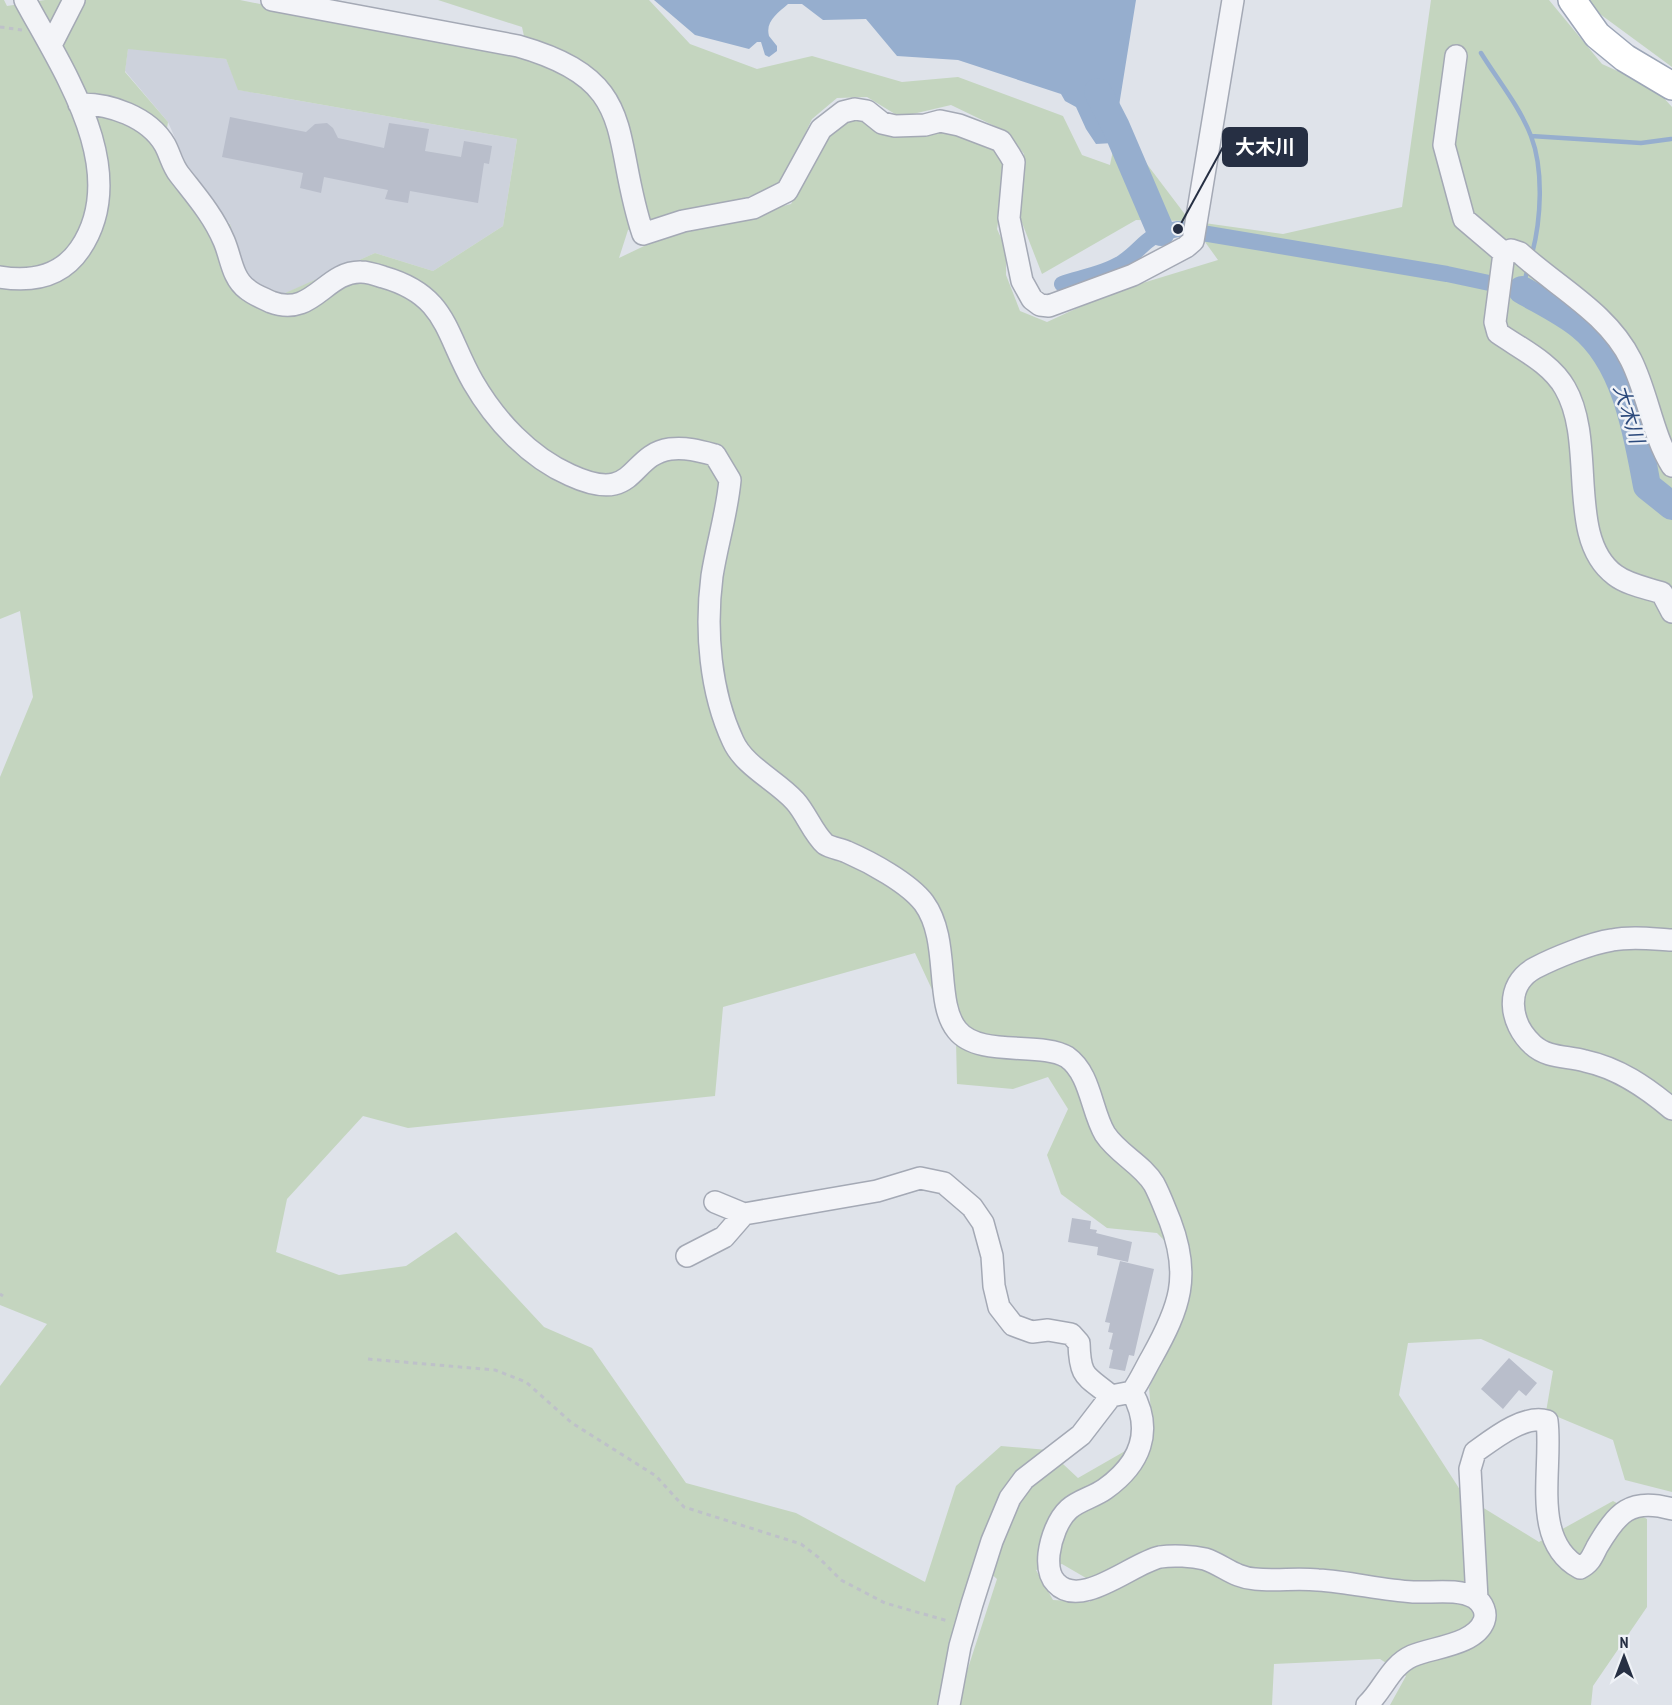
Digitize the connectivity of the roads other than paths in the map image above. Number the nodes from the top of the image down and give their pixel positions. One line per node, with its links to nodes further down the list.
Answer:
1 (25, 0): 6 (street)
2 (74, 0): 6 (street)
3 (272, 0): 4 (street)
4 (1233, 0)
5 (1572, 0): 8 (main road)
6 (51, 45): 9 (street)
7 (1456, 56): 10 (street)
8 (1672, 86)
9 (79, 104): 11 (street); 19 (street)
10 (1509, 257): 12 (street); 13 (street)
11 (0, 277)
12 (1672, 466)
13 (1672, 612)
14 (1672, 940): 15 (street)
15 (1672, 1109)
16 (715, 1202): 17 (street)
17 (744, 1214): 18 (street); 20 (street)
18 (687, 1256)
19 (1132, 1392): 20 (street); 22 (street)
20 (1111, 1396): 23 (street)
21 (1672, 1509): 22 (street)
22 (1477, 1599): 24 (street)
23 (949, 1705)
24 (1367, 1705)

